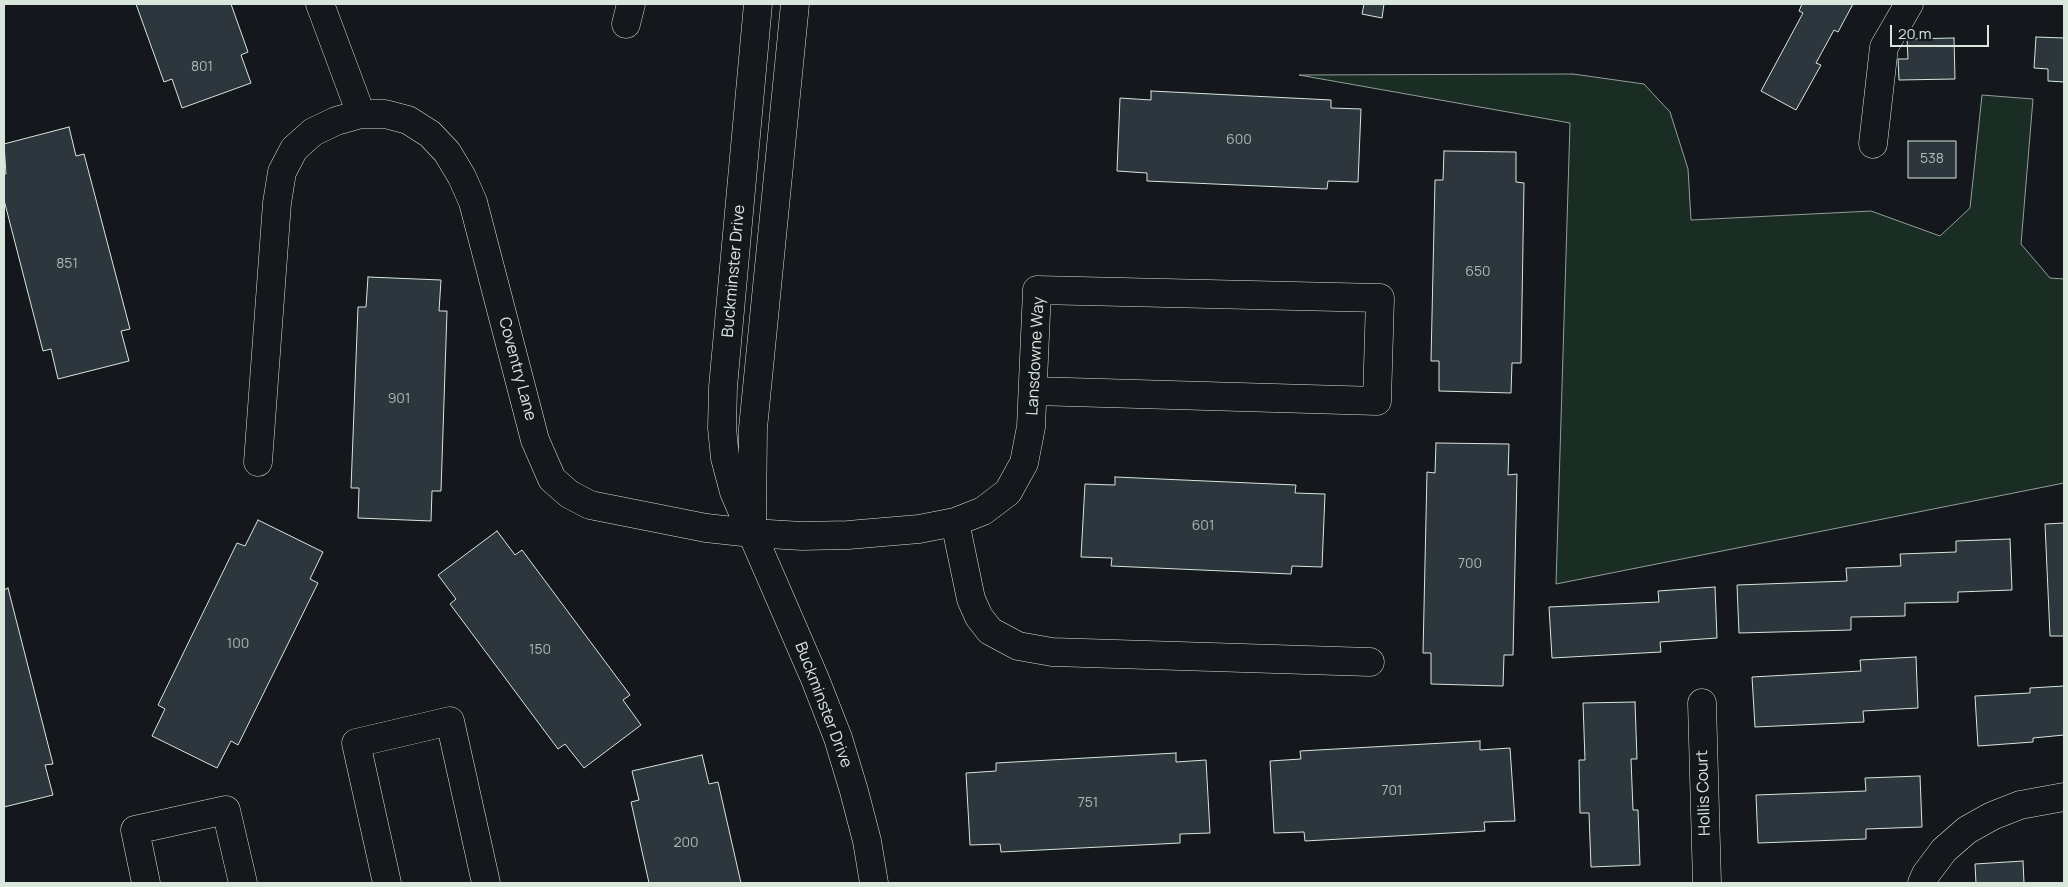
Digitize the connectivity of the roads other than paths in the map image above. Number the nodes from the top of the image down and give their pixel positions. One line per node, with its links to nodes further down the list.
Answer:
1 (320, 4): 5 (street)
2 (758, 4): 10 (street, Buckminster Drive)
3 (795, 4): 10 (street, Buckminster Drive)
4 (1909, 4): 6 (street)
5 (361, 114): 8 (street, Coventry Lane); 10 (street, Coventry Lane)
6 (1873, 144)
7 (1034, 391): 7 (street, Lansdowne Way); 9 (street, Lansdowne Way)
8 (258, 462)
9 (955, 522): 10 (street, Lansdowne Way); 11 (street)
10 (752, 534): 18 (street, Buckminster Drive)
11 (1370, 662)
12 (1702, 703): 19 (street, Hollis Court)
13 (2064, 797): 20 (street)
14 (146, 883): 15 (street)
15 (243, 883)
16 (387, 883): 17 (street)
17 (486, 883)
18 (874, 883)
19 (1707, 883)
20 (1922, 883)

